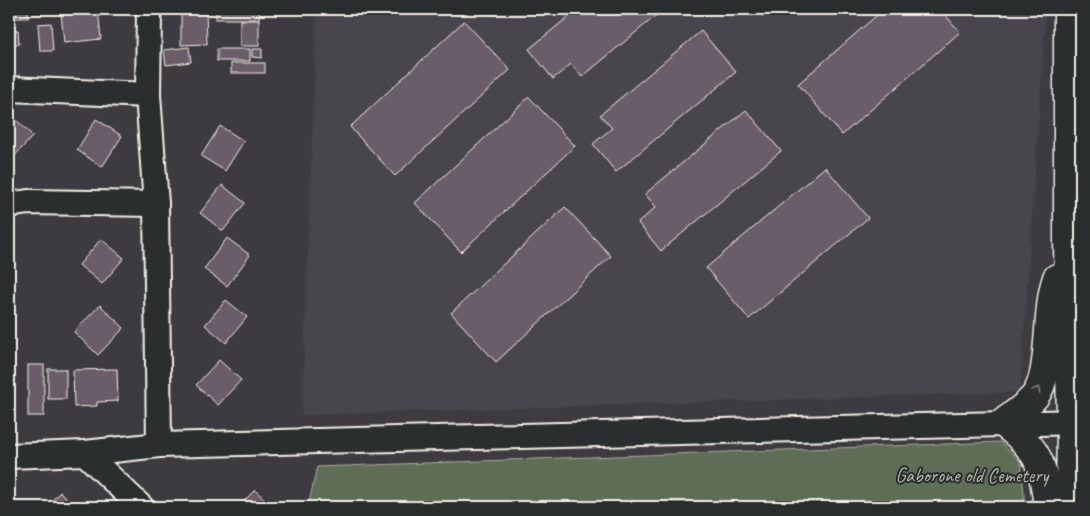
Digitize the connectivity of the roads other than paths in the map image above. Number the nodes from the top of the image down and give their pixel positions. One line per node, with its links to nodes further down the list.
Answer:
1 (149, 9): 4 (street)
2 (1068, 9): 7 (main road)
3 (9, 89): 4 (street)
4 (148, 96): 5 (street)
5 (156, 204): 6 (street); 10 (street)
6 (9, 205)
7 (1068, 261): 8 (main road); 9 (main road, one-way to 7)
8 (1076, 422): 9 (street); 15 (main road)
9 (1003, 423): 10 (street); 14 (main road)
10 (159, 444): 11 (street)
11 (85, 453): 12 (street); 13 (street)
12 (9, 456)
13 (141, 507)
14 (1048, 507)
15 (1070, 507)

